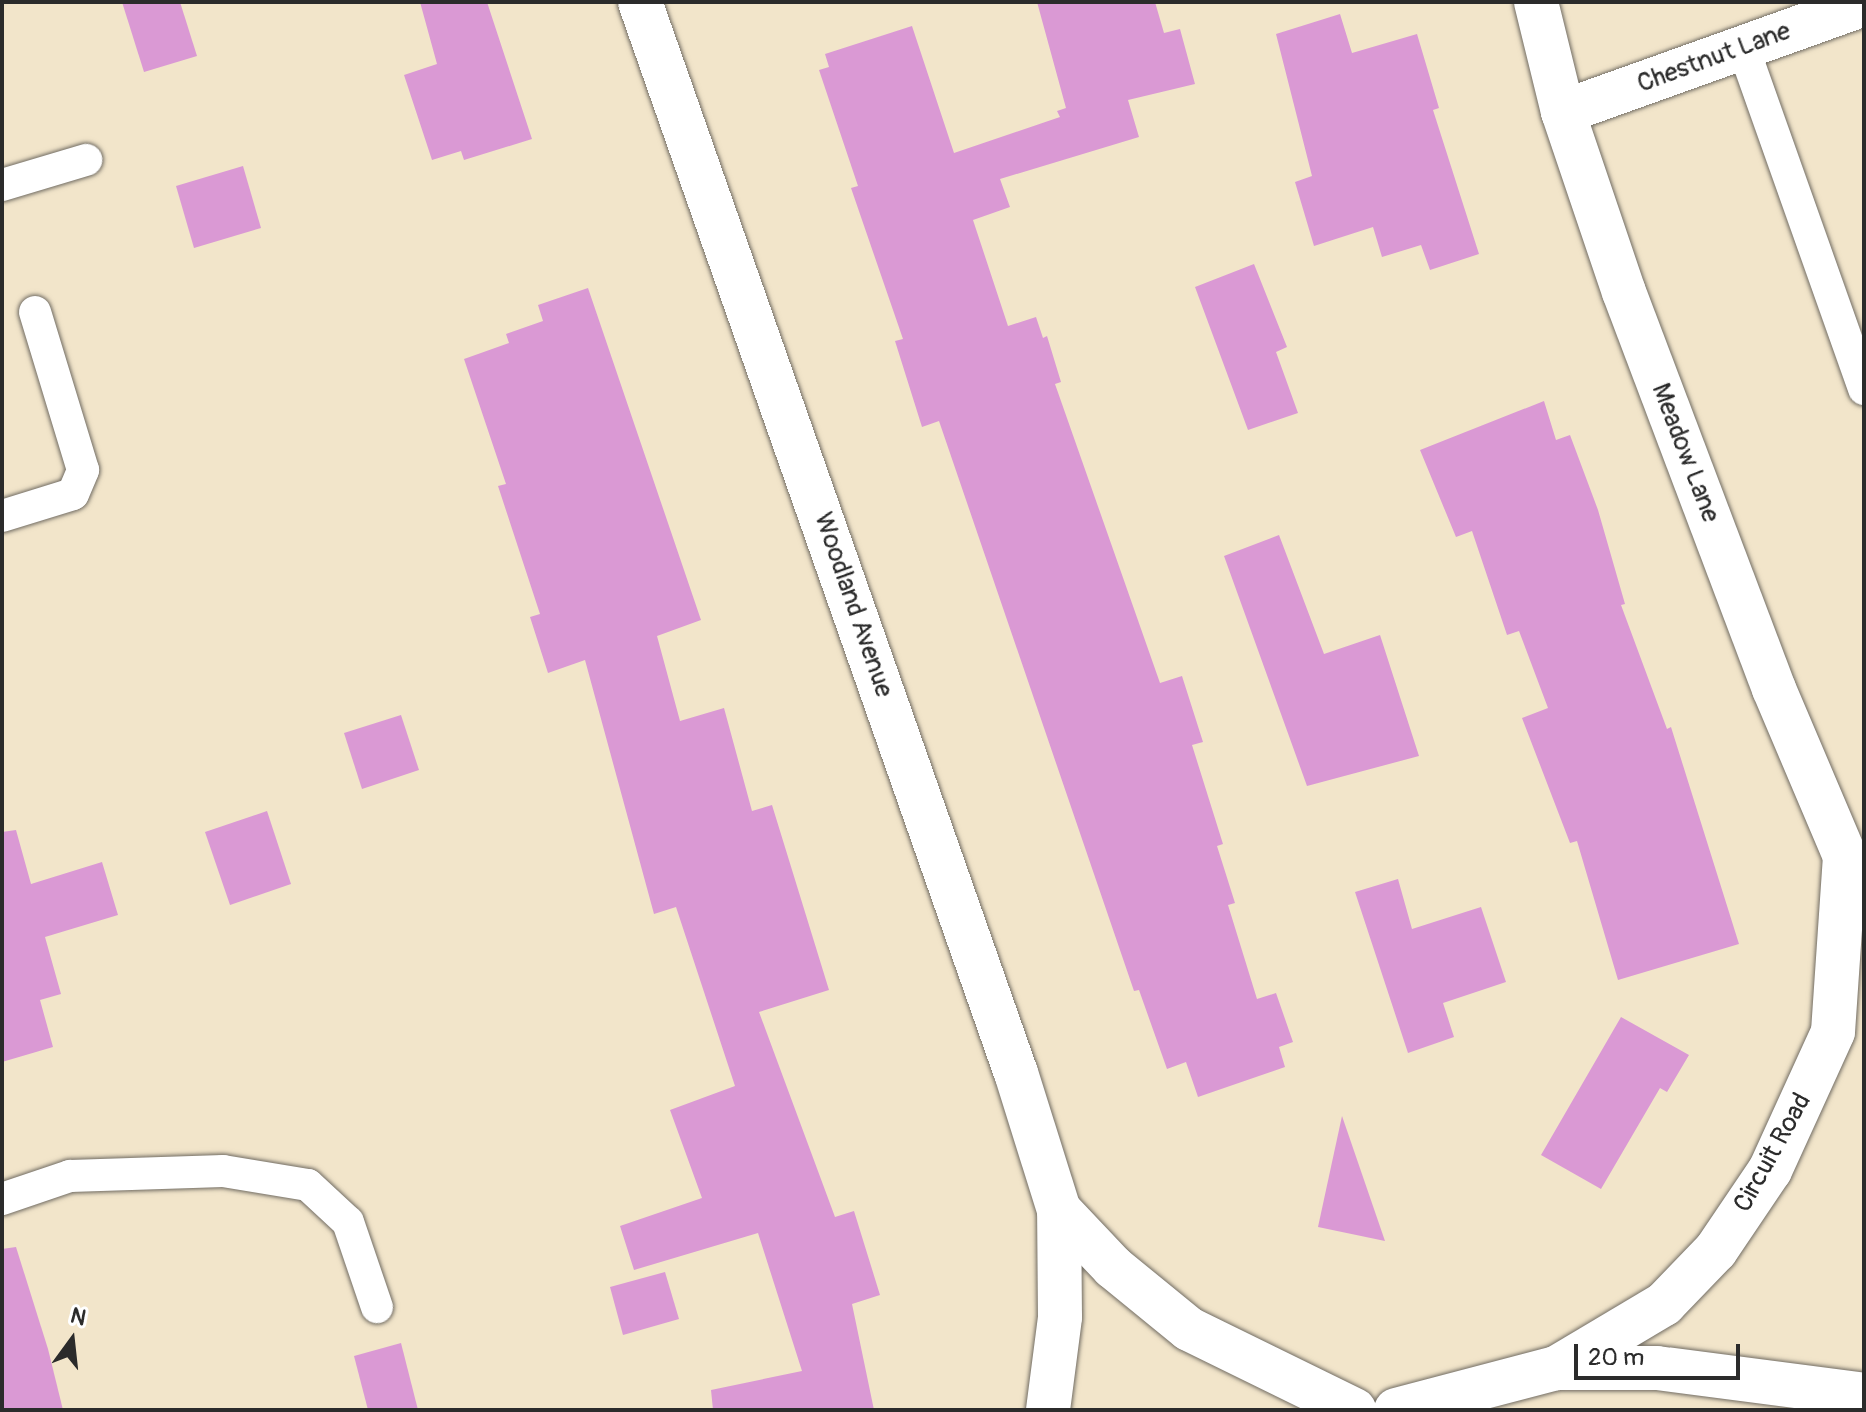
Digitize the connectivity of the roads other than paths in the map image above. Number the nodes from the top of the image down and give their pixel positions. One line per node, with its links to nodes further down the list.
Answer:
1 (640, 2): 13 (street, Woodland Avenue)
2 (1536, 2): 5 (street, Meadow Lane)
3 (1864, 4): 4 (street, Chestnut Lane)
4 (1743, 47): 5 (street, Chestnut Lane); 9 (lane)
5 (1563, 112): 11 (street, Meadow Lane)
6 (86, 160): 7 (lane)
7 (2, 185)
8 (35, 312): 10 (lane)
9 (1864, 389)
10 (2, 516)
11 (1855, 874): 15 (street, Circuit Road)
12 (2, 1199): 14 (lane)
13 (1059, 1210): 18 (street, Woodland Avenue); 19 (street, Woodland Avenue)
14 (377, 1307)
15 (1556, 1368): 16 (street, Circuit Road); 17 (street, Circuit Road)
16 (1864, 1395)
17 (1413, 1408)
18 (1048, 1410)
19 (1354, 1410)

